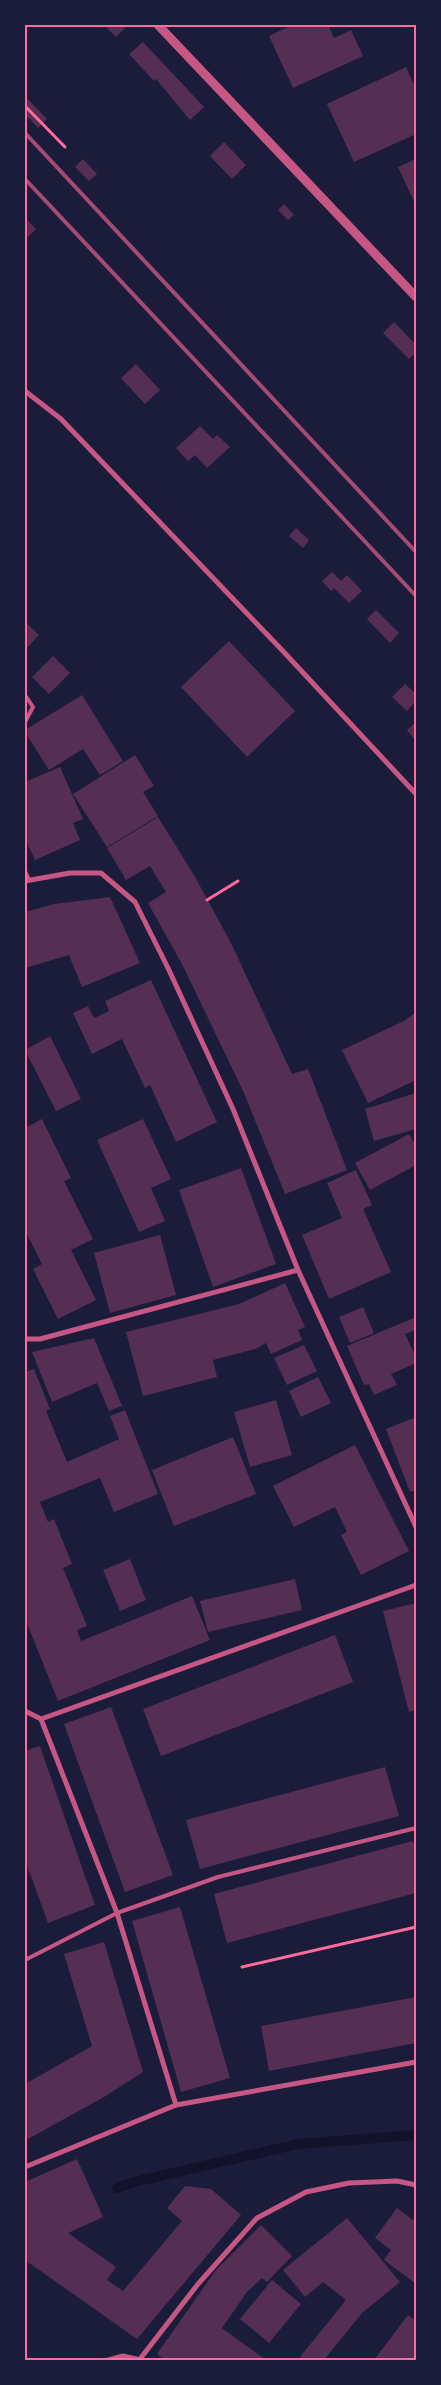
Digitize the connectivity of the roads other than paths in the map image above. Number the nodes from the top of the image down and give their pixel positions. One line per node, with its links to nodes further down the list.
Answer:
1 (158, 25): 2 (street)
2 (416, 297)
3 (25, 391): 6 (street)
4 (25, 695): 5 (lane)
5 (25, 722)
6 (416, 794)
7 (25, 871): 8 (lane)
8 (27, 880): 9 (street)
9 (298, 1270): 10 (street); 11 (street)
10 (25, 1339)
11 (416, 1527)
12 (416, 1585): 14 (street)
13 (25, 1711): 14 (street)
14 (41, 1719): 16 (street)
15 (416, 1828): 16 (lane)
16 (118, 1913): 17 (lane); 19 (street)
17 (25, 1960)
18 (416, 2062): 19 (street)
19 (176, 2105): 20 (street)
20 (25, 2167)
21 (416, 2184): 23 (street)
22 (108, 2359): 23 (street)
23 (141, 2360)

